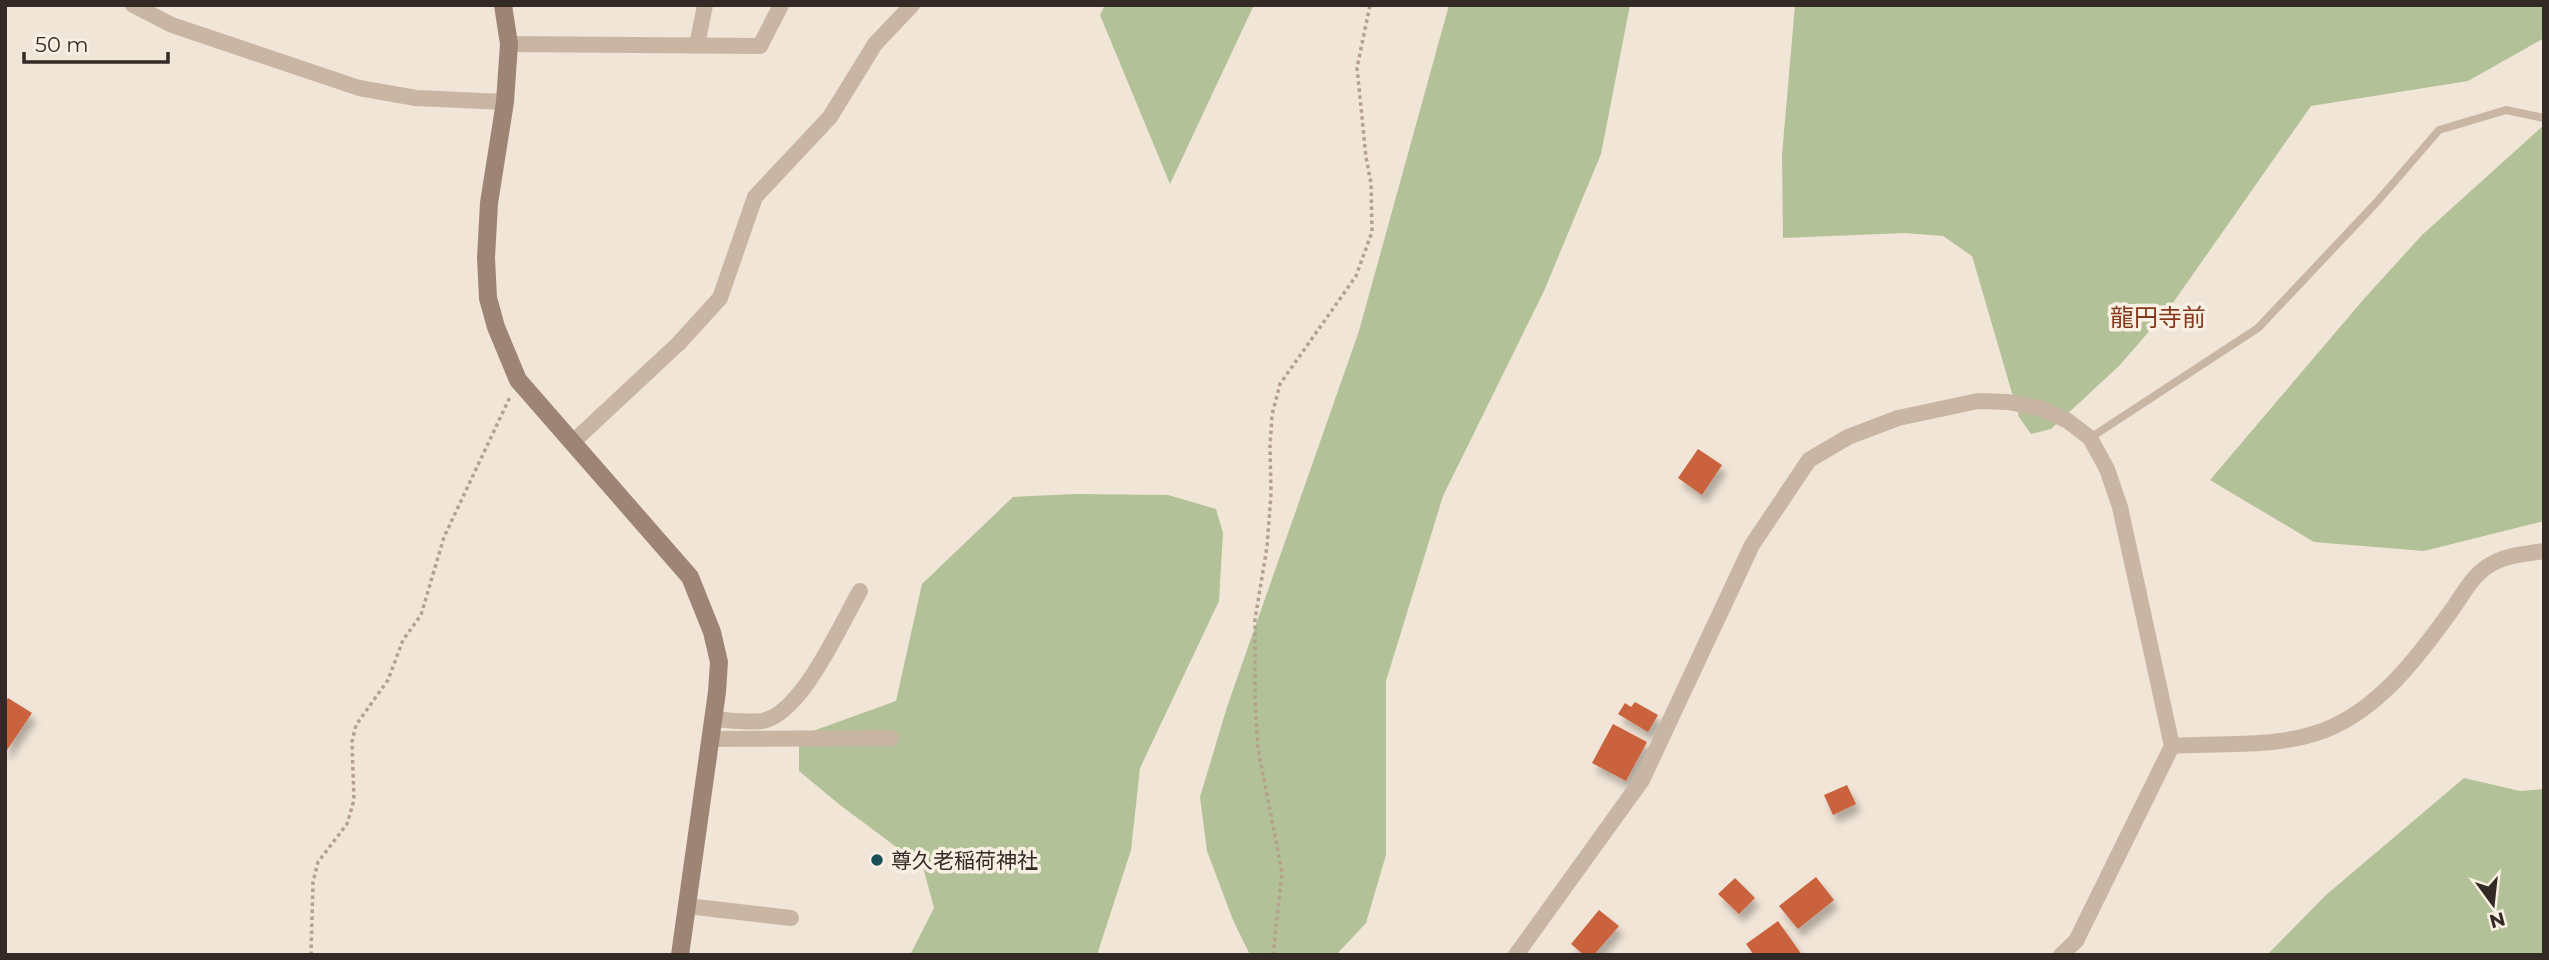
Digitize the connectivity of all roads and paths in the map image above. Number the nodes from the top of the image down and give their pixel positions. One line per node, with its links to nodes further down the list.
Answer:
1 (133, 5): 9 (street)
2 (503, 5): 7 (street)
3 (705, 5): 8 (street)
4 (781, 5): 8 (street)
5 (912, 5): 13 (street)
6 (1370, 5): 24 (path)
7 (509, 44): 8 (street); 9 (street)
8 (697, 45)
9 (505, 102): 11 (street)
10 (2544, 118): 12 (lane)
11 (518, 380): 13 (street); 22 (path)
12 (2090, 438): 19 (street); 25 (street)
13 (574, 442): 16 (street)
14 (2544, 551): 19 (street)
15 (860, 591): 16 (street)
16 (714, 719): 18 (street)
17 (891, 738): 18 (street)
18 (711, 739): 20 (street)
19 (2172, 746): 26 (street)
20 (687, 906): 21 (street); 23 (street)
21 (791, 919)
22 (311, 955)
23 (680, 955)
24 (1273, 955)
25 (1516, 955)
26 (2061, 955)

